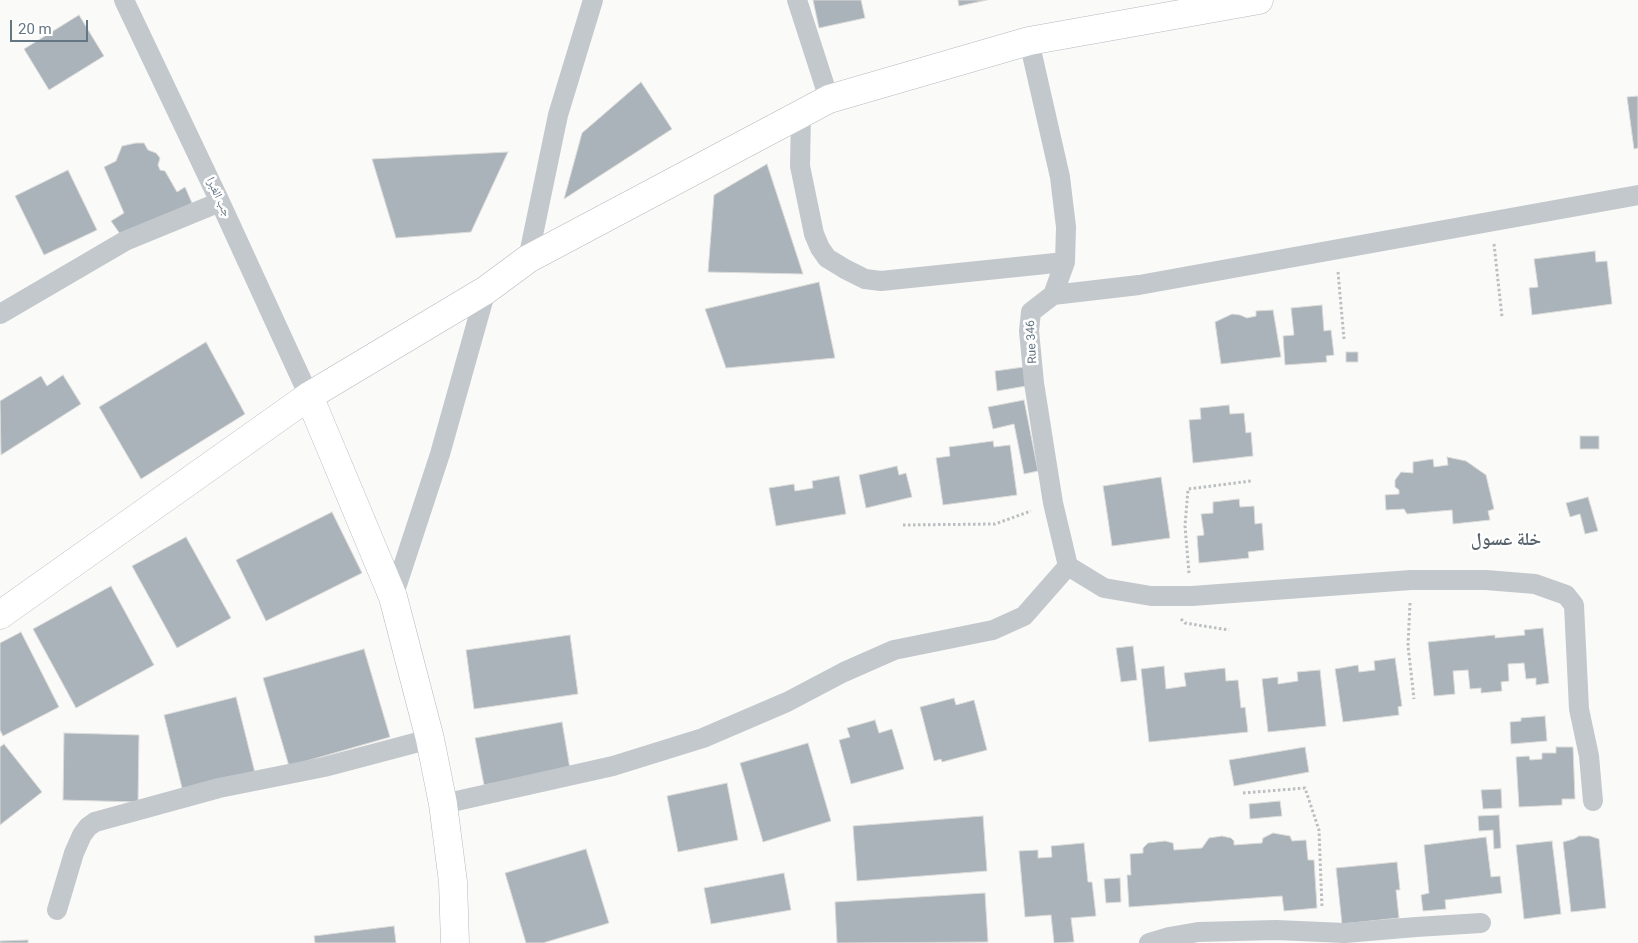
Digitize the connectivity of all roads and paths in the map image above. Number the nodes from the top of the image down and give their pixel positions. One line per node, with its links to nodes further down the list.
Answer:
1 (124, 0): 10 (street, جب الغبرا)
2 (593, 0): 13 (street)
3 (797, 0): 7 (street)
4 (1259, 0): 5 (main road)
5 (1161, 9): 6 (main road)
6 (1029, 41): 7 (main road); 14 (street)
7 (829, 99): 8 (main road)
8 (801, 114): 13 (main road); 14 (street)
9 (1638, 195): 11 (street)
10 (220, 202): 17 (street); 20 (street, جب الغبرا)
11 (1489, 222): 12 (street); 18 (path)
12 (1336, 250): 16 (street); 19 (path)
13 (528, 259): 15 (main road)
14 (1065, 262): 16 (street)
15 (486, 290): 20 (main road); 27 (street)
16 (1053, 295): 22 (street, Rue 346)
17 (0, 314)
18 (1502, 317)
19 (1344, 339)
20 (309, 396): 27 (main road); 28 (main road)
21 (1251, 481): 26 (path)
22 (1053, 504): 23 (path); 24 (street, Rue 346)
23 (903, 525)
24 (1068, 566): 26 (street); 33 (street)
25 (1411, 580): 26 (street); 29 (path); 32 (street)
26 (1192, 596)
27 (393, 597): 30 (main road)
28 (0, 615)
29 (1414, 699)
30 (430, 739): 33 (main road); 34 (street)
31 (1243, 792): 36 (path)
32 (1593, 801)
33 (443, 804): 37 (main road)
34 (57, 910)
35 (1481, 923): 36 (street)
36 (1323, 932): 38 (street)
37 (455, 943)
38 (1149, 943)

